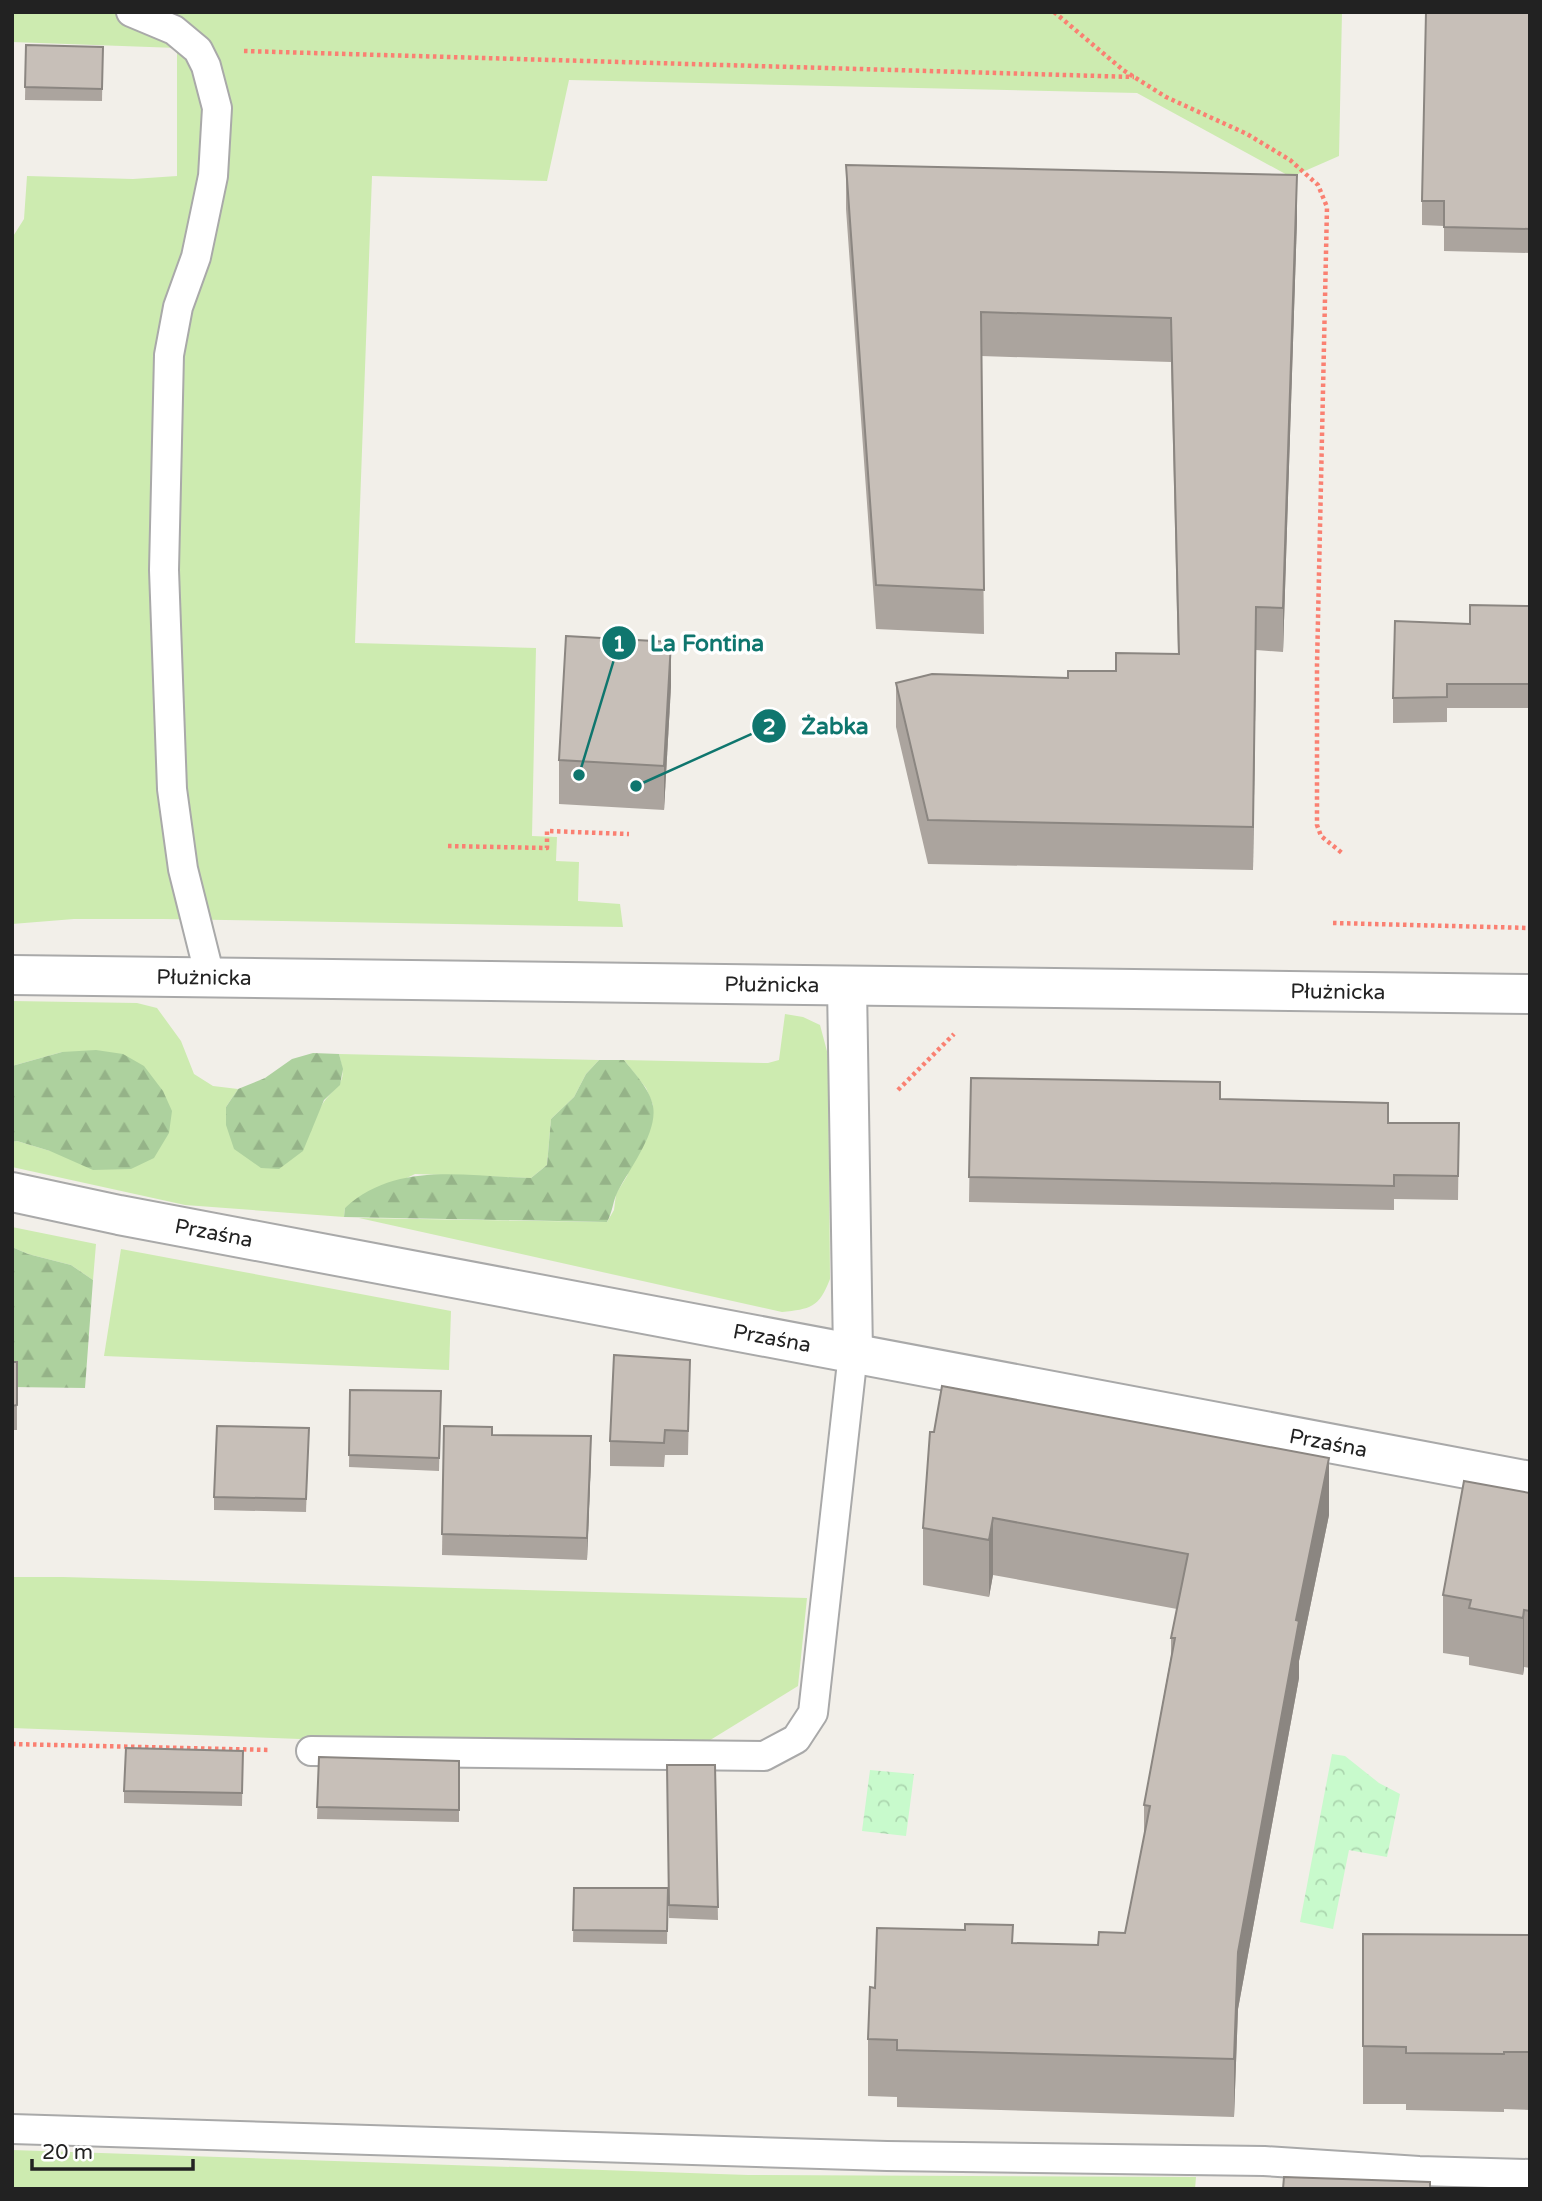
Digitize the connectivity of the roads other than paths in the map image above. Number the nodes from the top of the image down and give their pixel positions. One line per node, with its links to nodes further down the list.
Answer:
1 (131, 12): 3 (lane)
2 (12, 975): 3 (street, Płużnicka)
3 (210, 977): 4 (street, Płużnicka)
4 (847, 986): 5 (street, Płużnicka); 7 (street)
5 (1530, 994)
6 (12, 1192): 7 (street, Przaśna)
7 (853, 1353): 8 (street, Przaśna); 9 (lane)
8 (1530, 1481)
9 (311, 1751)
10 (12, 2129): 11 (lane)
11 (1530, 2174)

